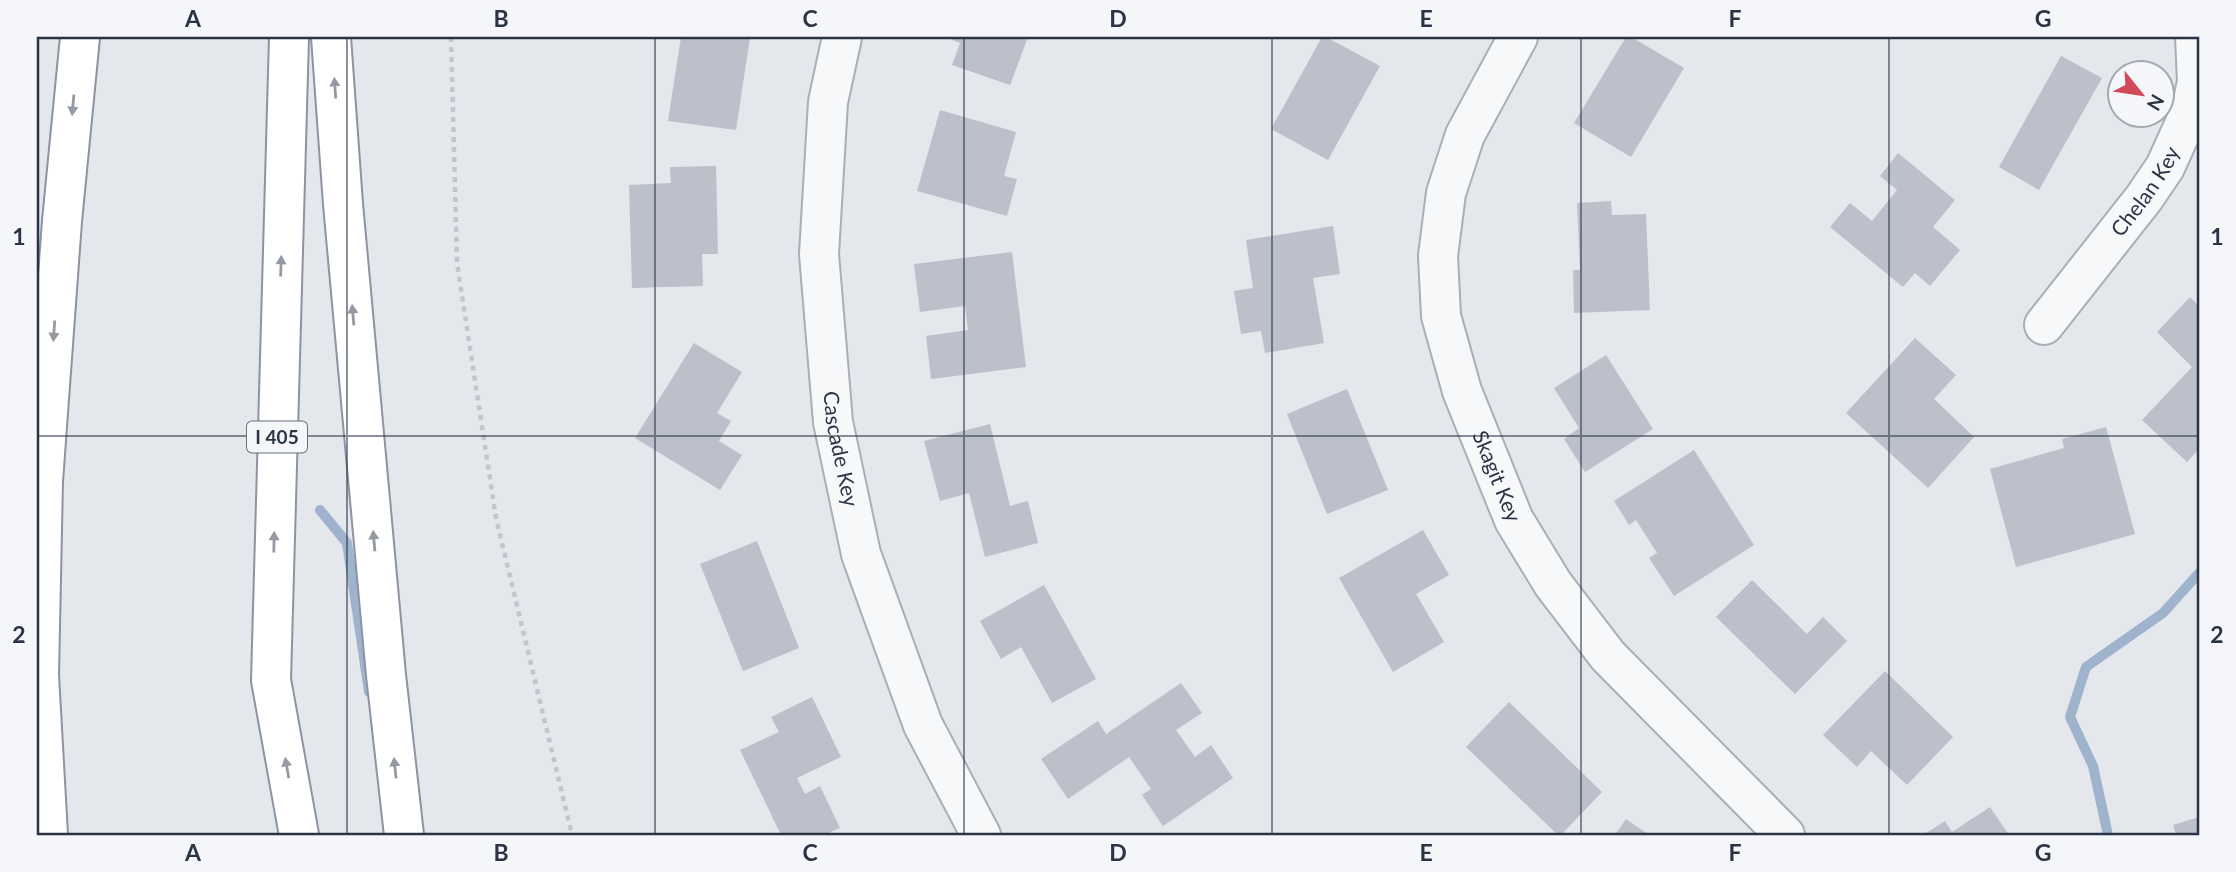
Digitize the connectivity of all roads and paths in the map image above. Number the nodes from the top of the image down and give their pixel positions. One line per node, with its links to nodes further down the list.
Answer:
1 (80, 37): 9 (highway, one-way to 9)
2 (289, 37): 10 (highway, I 405, one-way to 2)
3 (331, 37): 11 (highway, one-way to 3)
4 (451, 37): 12 (path)
5 (842, 37): 13 (street, Cascade Key)
6 (1518, 37): 14 (street, Skagit Key)
7 (2195, 37): 8 (street, Chelan Key)
8 (2044, 325)
9 (48, 835)
10 (299, 835)
11 (404, 835)
12 (572, 835)
13 (981, 835)
14 (1785, 835)

